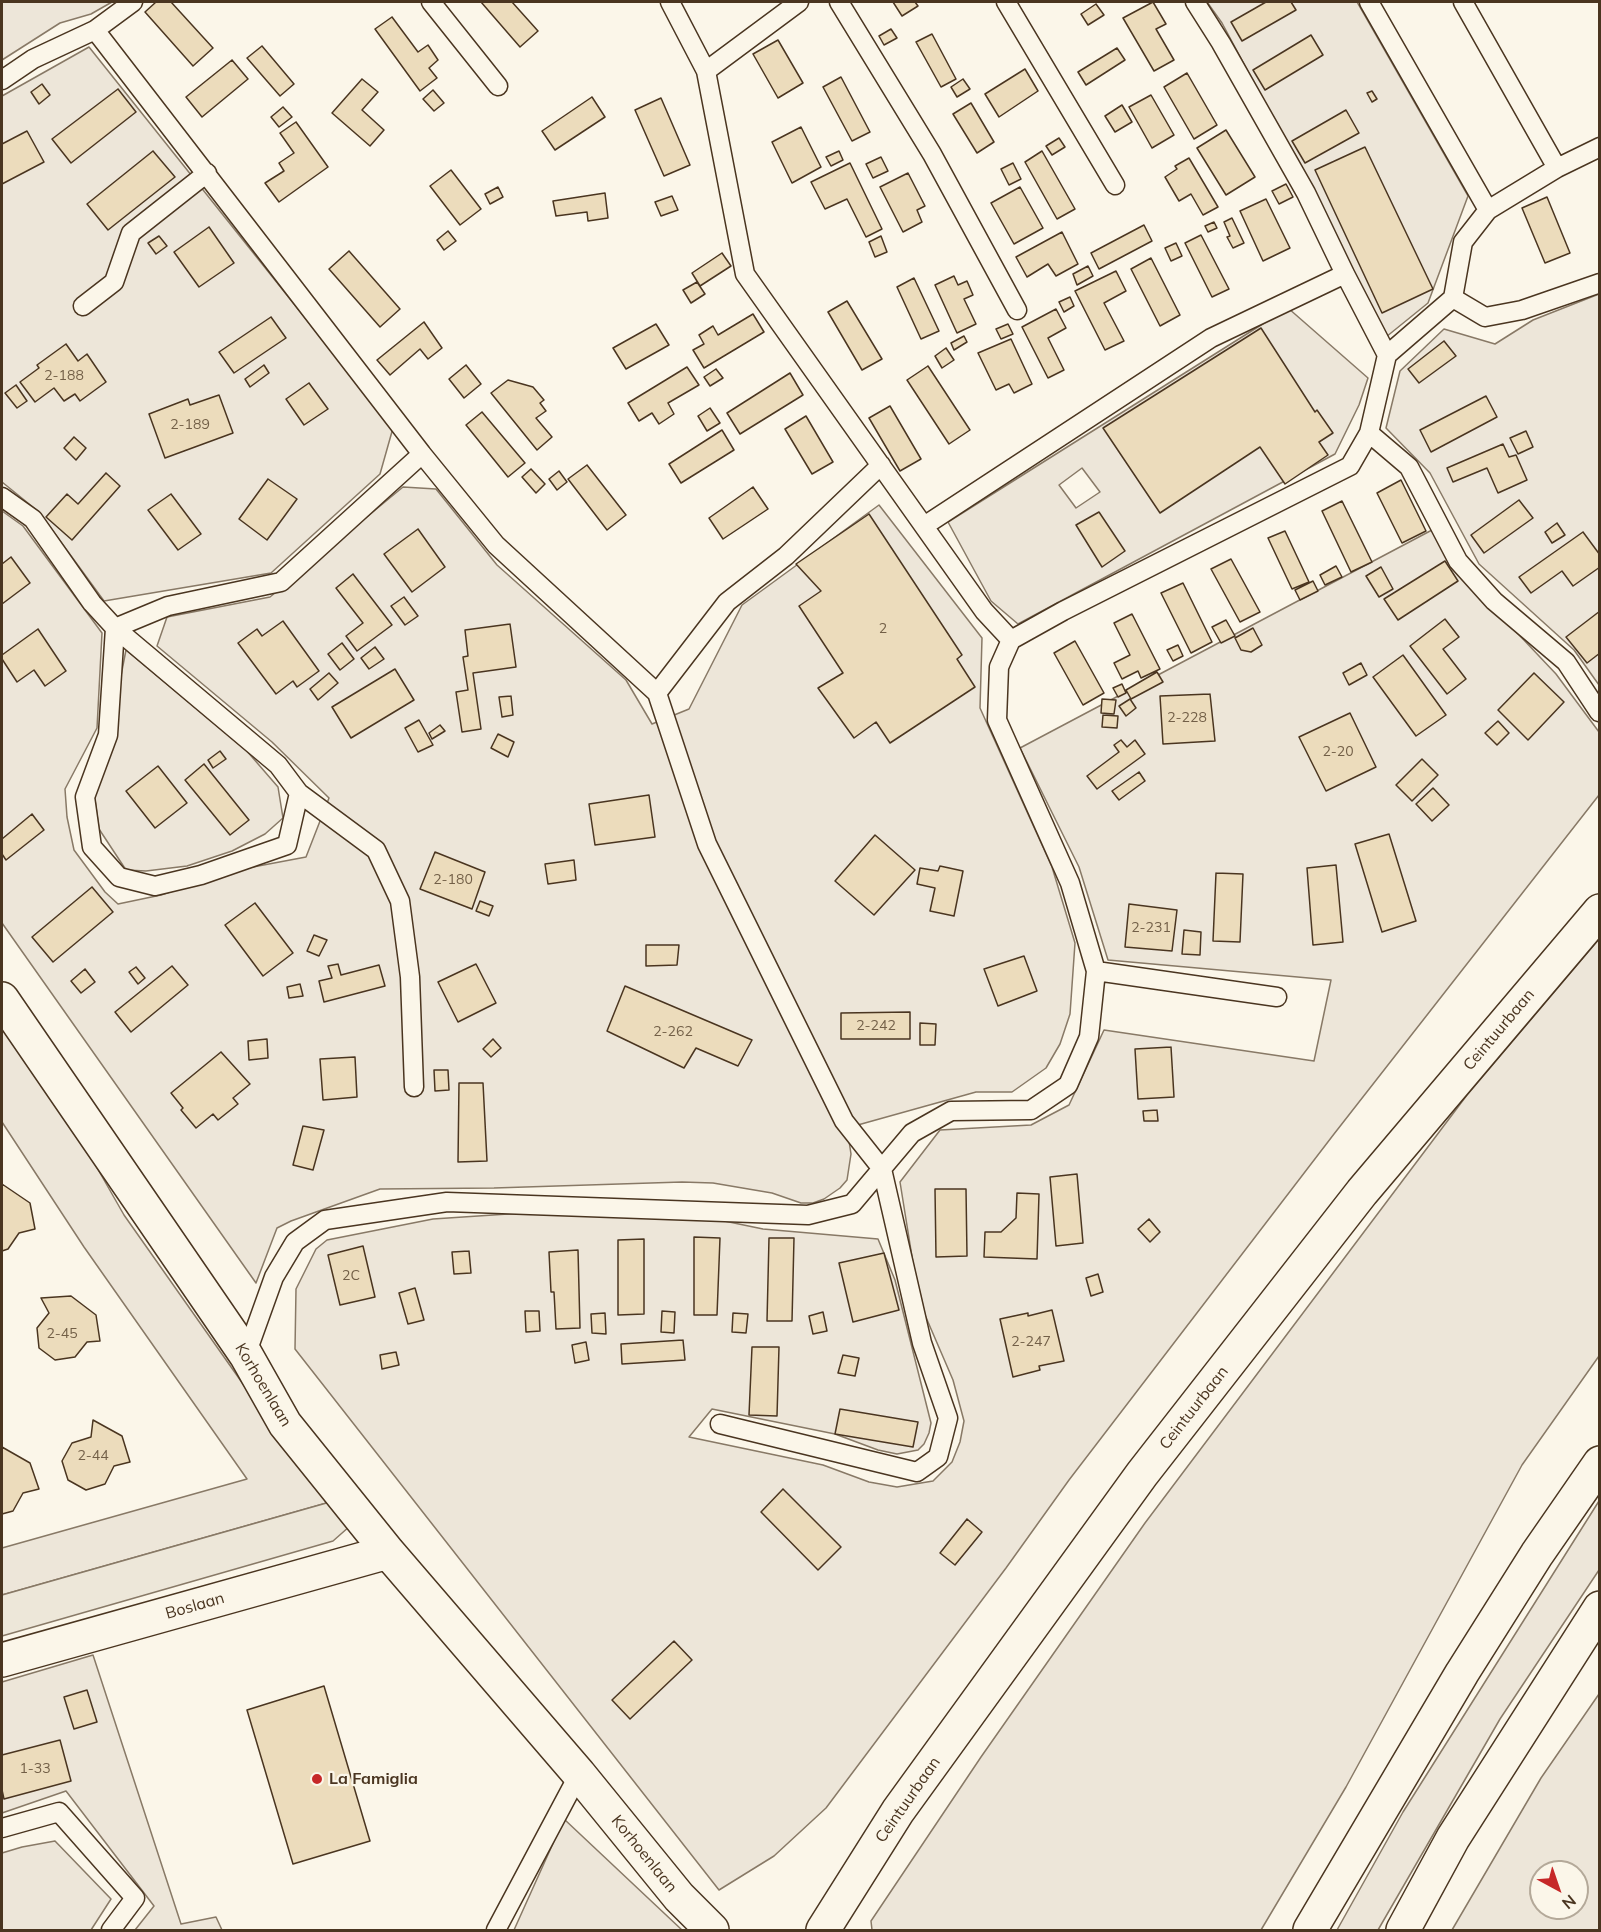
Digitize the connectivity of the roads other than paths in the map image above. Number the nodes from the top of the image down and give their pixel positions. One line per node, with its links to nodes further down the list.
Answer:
1 (133, 2): 10 (lane)
2 (431, 2): 13 (lane)
3 (670, 2): 11 (lane)
4 (799, 2): 11 (lane)
5 (839, 2): 23 (lane)
6 (1006, 2): 17 (lane)
7 (1195, 2): 19 (lane)
8 (1368, 2): 18 (lane)
9 (1463, 2): 15 (lane)
10 (95, 30): 12 (lane); 16 (lane)
11 (706, 71): 27 (lane)
12 (2, 80)
13 (498, 86)
14 (1599, 147): 15 (lane)
15 (1557, 168): 18 (lane)
16 (207, 173): 22 (lane); 26 (lane)
17 (1115, 185)
18 (1488, 210): 21 (lane)
19 (1345, 274): 24 (lane); 29 (lane)
20 (1599, 283): 21 (lane)
21 (1453, 298): 24 (lane)
22 (83, 306)
23 (1017, 310)
24 (1387, 355): 25 (lane)
25 (1369, 433): 31 (lane); 33 (lane)
26 (422, 453): 30 (lane); 32 (lane)
27 (881, 465): 29 (lane); 32 (lane)
28 (2, 497): 30 (lane)
29 (924, 526): 31 (lane)
30 (116, 628): 34 (lane); 34 (lane)
31 (1011, 640): 36 (lane)
32 (657, 693): 40 (lane)
33 (1599, 712)
34 (298, 793): 39 (lane)
35 (1599, 911): 52 (main road, Ceintuurbaan)
36 (1096, 971): 37 (lane); 40 (lane)
37 (1277, 997)
38 (2, 999): 41 (main road, Korhoenlaan)
39 (414, 1087)
40 (882, 1169): 41 (lane); 42 (lane)
41 (246, 1355): 44 (main road, Korhoenlaan)
42 (720, 1424)
43 (1599, 1463): 53 (main road)
44 (388, 1552): 46 (main road, Boslaan); 47 (main road, Korhoenlaan)
45 (1599, 1608): 54 (main road)
46 (2, 1660)
47 (579, 1774): 50 (lane); 51 (main road, Korhoenlaan)
48 (2, 1828): 49 (lane)
49 (111, 1930)
50 (496, 1930)
51 (712, 1930)
52 (823, 1930)
53 (1310, 1930)
54 (1403, 1930)

